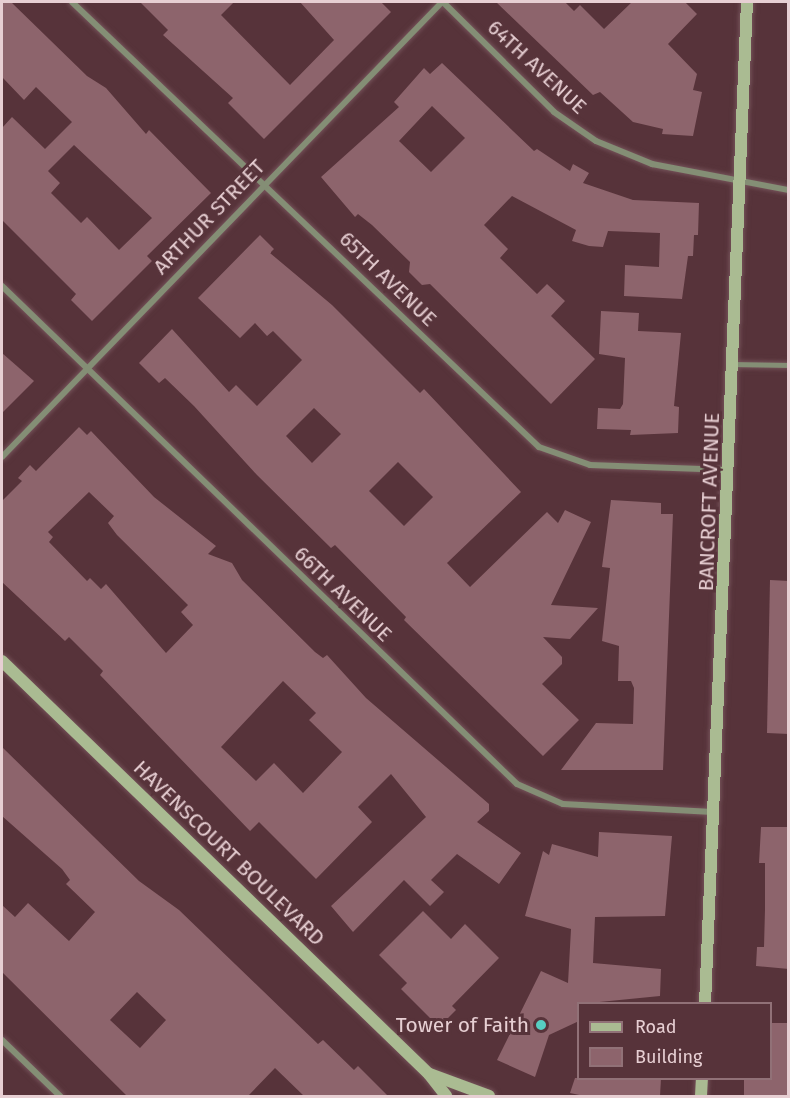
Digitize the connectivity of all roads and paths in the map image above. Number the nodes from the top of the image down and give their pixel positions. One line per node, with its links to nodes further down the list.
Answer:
1 (72, 2): 5 (street, 65TH AVENUE)
2 (443, 2): 4 (street, 64TH AVENUE); 5 (street, ARTHUR STREET)
3 (747, 2): 4 (street, BANCROFT AVENUE)
4 (740, 180): 6 (street, 64TH AVENUE); 8 (street, BANCROFT AVENUE)
5 (264, 184): 10 (street, ARTHUR STREET); 12 (street, 65TH AVENUE)
6 (789, 190)
7 (2, 286): 10 (street, 66TH AVENUE)
8 (733, 364): 9 (lane); 12 (street, BANCROFT AVENUE)
9 (789, 365)
10 (87, 368): 11 (street, ARTHUR STREET); 14 (street, 66TH AVENUE)
11 (2, 457)
12 (730, 470): 14 (street, BANCROFT AVENUE)
13 (2, 661): 17 (street, HAVENSCOURT BOULEVARD)
14 (714, 812): 15 (street, BANCROFT AVENUE)
15 (705, 1002)
16 (2, 1040): 19 (street)
17 (429, 1074): 20 (street, HAVENSCOURT BOULEVARD); 21 (street, HAVENSCOURT BOULEVARD)
18 (702, 1080): 22 (street)
19 (60, 1096)
20 (446, 1096)
21 (489, 1096)
22 (701, 1096)

